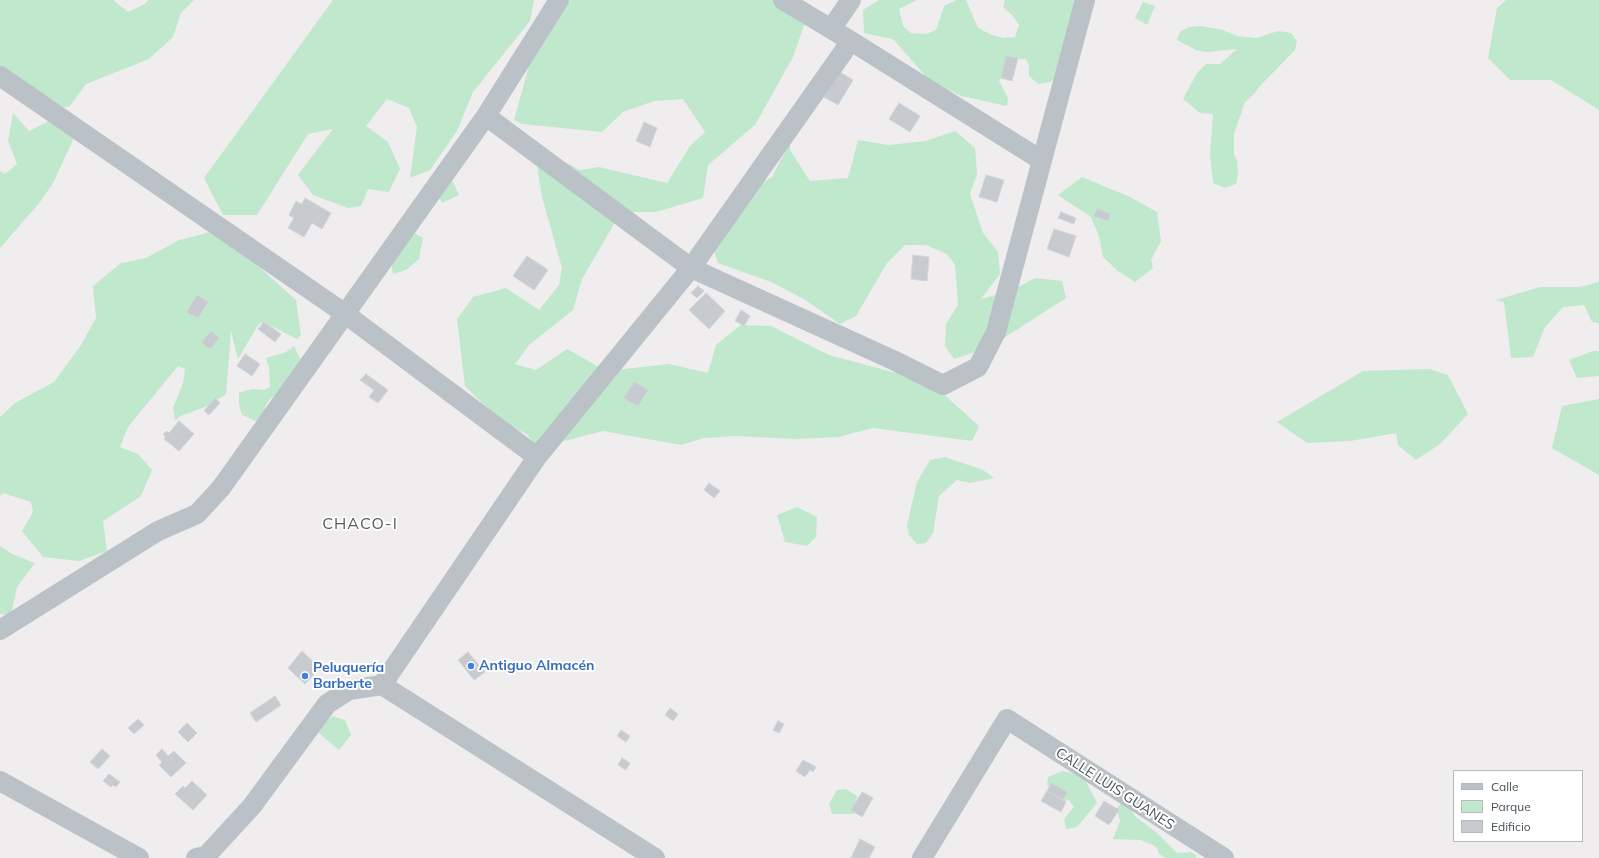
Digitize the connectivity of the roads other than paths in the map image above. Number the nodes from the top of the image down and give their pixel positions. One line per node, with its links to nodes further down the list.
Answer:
1 (559, 0): 8 (street)
2 (783, 0): 5 (street)
3 (852, 0): 5 (street)
4 (1085, 0): 9 (street)
5 (831, 29): 6 (street)
6 (851, 41): 9 (street); 10 (street)
7 (0, 76): 11 (street)
8 (486, 116): 10 (street); 11 (street)
9 (1041, 160): 10 (street)
10 (691, 268): 12 (street)
11 (344, 313): 12 (street); 13 (street)
12 (537, 457): 14 (street)
13 (0, 630)
14 (382, 685): 16 (street); 18 (street)
15 (0, 781): 17 (street)
16 (633, 852): 19 (street)
17 (139, 858)
18 (196, 858)
19 (655, 858)
20 (922, 858): 21 (street, CALLE LUIS GUANES)
21 (1224, 858)

